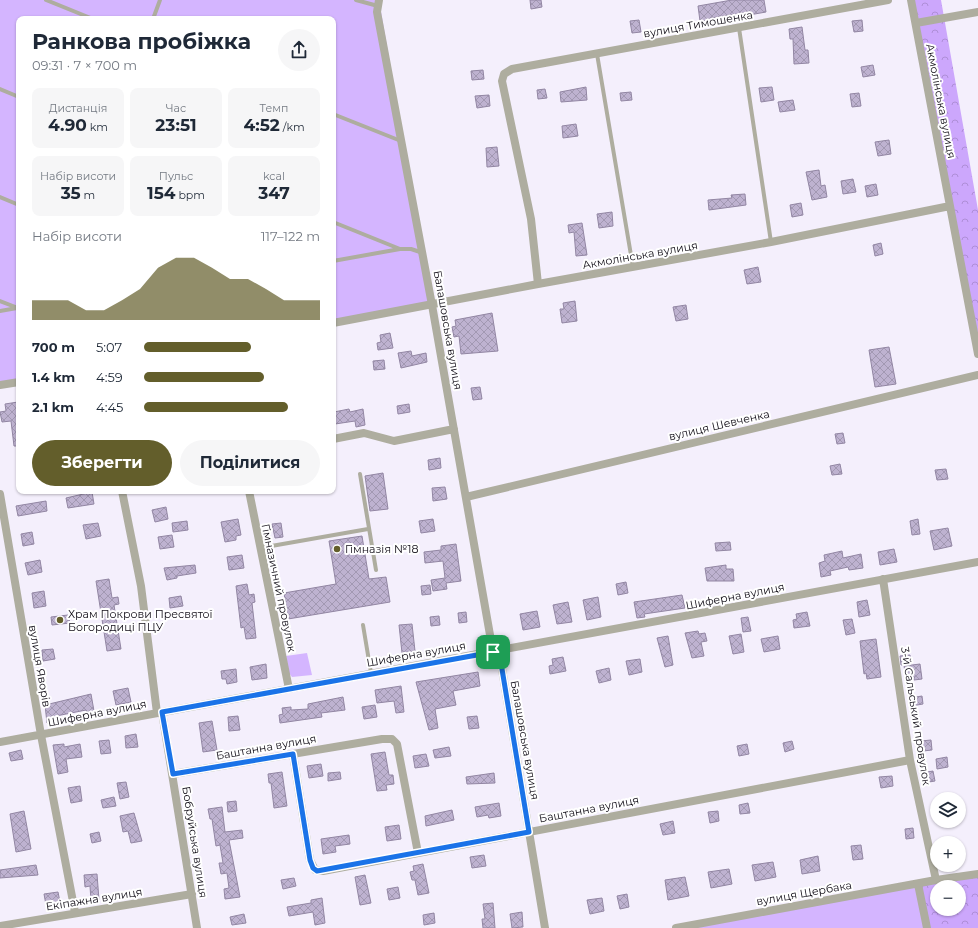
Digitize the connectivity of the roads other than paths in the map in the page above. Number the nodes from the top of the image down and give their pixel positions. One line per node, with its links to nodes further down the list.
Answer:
1 (46, 0): 8 (lane)
2 (160, 0): 9 (lane)
3 (356, 0): 6 (lane)
4 (888, 0): 11 (street, вулиця Тимошенка)
5 (911, 0): 10 (street, Акмолінська вулиця)
6 (378, 6): 16 (street, Балашовська вулиця)
7 (978, 12): 10 (street)
8 (86, 16)
9 (154, 16)
10 (916, 23): 19 (street, Акмолінська вулиця)
11 (739, 27): 12 (street, вулиця Тимошенка); 21 (lane)
12 (597, 53): 25 (lane); 26 (street, вулиця Тимошенка)
13 (0, 89): 14 (lane)
14 (16, 96)
15 (336, 115): 16 (lane)
16 (401, 140): 23 (street, Балашовська вулиця)
17 (0, 197): 18 (lane)
18 (16, 204)
19 (950, 206): 21 (street, Акмолінська вулиця); 33 (street, Акмолінська вулиця)
20 (336, 223): 22 (lane)
21 (771, 242): 25 (street, Акмолінська вулиця)
22 (400, 249): 23 (lane); 24 (lane)
23 (423, 253): 28 (street, Балашовська вулиця)
24 (336, 260)
25 (633, 267): 26 (street, Акмолінська вулиця)
26 (538, 284): 28 (street, Акмолінська вулиця)
27 (0, 301): 29 (lane)
28 (432, 305): 32 (street, Акмолінська вулиця); 37 (street, Балашовська вулиця)
29 (16, 307)
30 (16, 308): 31 (lane)
31 (0, 310)
32 (336, 322)
33 (978, 354)
34 (978, 375): 42 (street, вулиця Шевченка)
35 (16, 382): 36 (street)
36 (0, 385)
37 (454, 429): 38 (street); 42 (street, Балашовська вулиця)
38 (336, 438)
39 (360, 474): 44 (lane)
40 (123, 494): 53 (street, Бобруйська вулиця)
41 (250, 494): 45 (street, Гімназичний провулок)
42 (466, 497): 50 (street, Балашовська вулиця)
43 (0, 499): 54 (street, вулиця Яворів)
44 (368, 529): 45 (lane); 47 (lane)
45 (260, 548): 52 (street, Гімназичний провулок)
46 (978, 562): 48 (street, Шиферна вулиця)
47 (376, 570)
48 (883, 579): 50 (street, Шиферна вулиця); 57 (street, 3-й Сальський провулок)
49 (363, 625): 51 (lane)
50 (496, 652): 51 (street, Шиферна вулиця); 59 (street, Балашовська вулиця)
51 (371, 673): 52 (street, Шиферна вулиця)
52 (289, 689): 53 (street, Шиферна вулиця)
53 (159, 712): 54 (street, Шиферна вулиця); 58 (street, Бобруйська вулиця)
54 (41, 735): 55 (street, Шиферна вулиця); 66 (street, вулиця Яворів)
55 (0, 742)
56 (293, 754): 58 (street, Баштанна вулиця); 60 (street, Баштанна вулиця); 60 (street)
57 (910, 760): 59 (street, Баштанна вулиця); 62 (street, 3-й Сальський провулок)
58 (173, 774): 65 (street, Бобруйська вулиця)
59 (529, 832): 60 (street, Баштанна вулиця); 69 (street, Балашовська вулиця)
60 (418, 853)
61 (978, 874): 62 (street, вулиця Щербака)
62 (936, 880)
63 (930, 881): 64 (street, вулиця Щербака)
64 (918, 884): 70 (street, вулиця Щербака); 71 (street)
65 (192, 894): 66 (street, Екіпажна вулиця); 68 (street, Бобруйська вулиця)
66 (75, 912): 67 (street, Екіпажна вулиця)
67 (0, 926)
68 (197, 928)
69 (545, 928)
70 (676, 928)
71 (927, 928)

